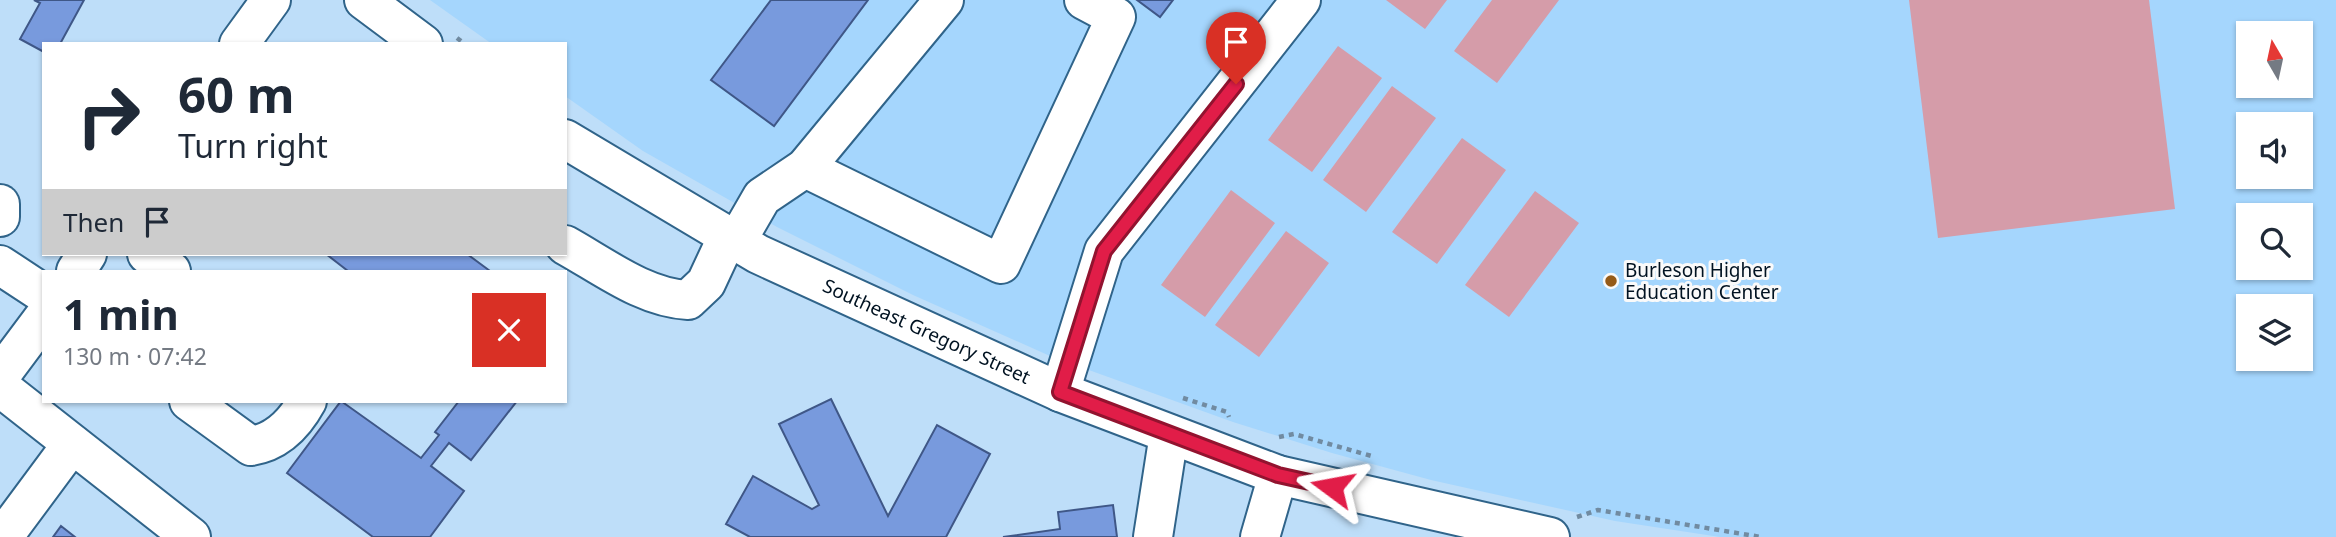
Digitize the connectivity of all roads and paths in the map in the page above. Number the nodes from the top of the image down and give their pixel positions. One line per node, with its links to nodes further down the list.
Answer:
1 (271, 0): 6 (street)
2 (364, 0): 7 (street)
3 (944, 0): 9 (street)
4 (1084, 0): 9 (street)
5 (1301, 0): 21 (street)
6 (240, 42)
7 (420, 42)
8 (567, 140): 12 (street, Southeast Gregory Street)
9 (805, 168): 12 (street)
10 (0, 204): 11 (street)
11 (0, 217)
12 (732, 240): 13 (street); 21 (street, Southeast Gregory Street)
13 (567, 246)
14 (150, 256): 16 (street)
15 (0, 265): 17 (street)
16 (170, 270)
17 (42, 293)
18 (42, 320): 19 (street)
19 (0, 376)
20 (0, 387): 28 (street)
21 (1060, 392): 26 (street, Southeast Gregory Street)
22 (1179, 396): 25 (path)
23 (192, 403): 24 (street)
24 (306, 403)
25 (1232, 428)
26 (1169, 434): 30 (street, Southeast Gregory Street); 34 (street)
27 (1272, 438): 29 (path)
28 (72, 444): 32 (street); 33 (street)
29 (1388, 461)
30 (1278, 475): 31 (street, Southeast Gregory Street); 35 (street)
31 (1559, 528): 36 (path)
32 (3, 537)
33 (191, 537)
34 (1153, 537)
35 (1260, 537)
36 (1761, 537)

